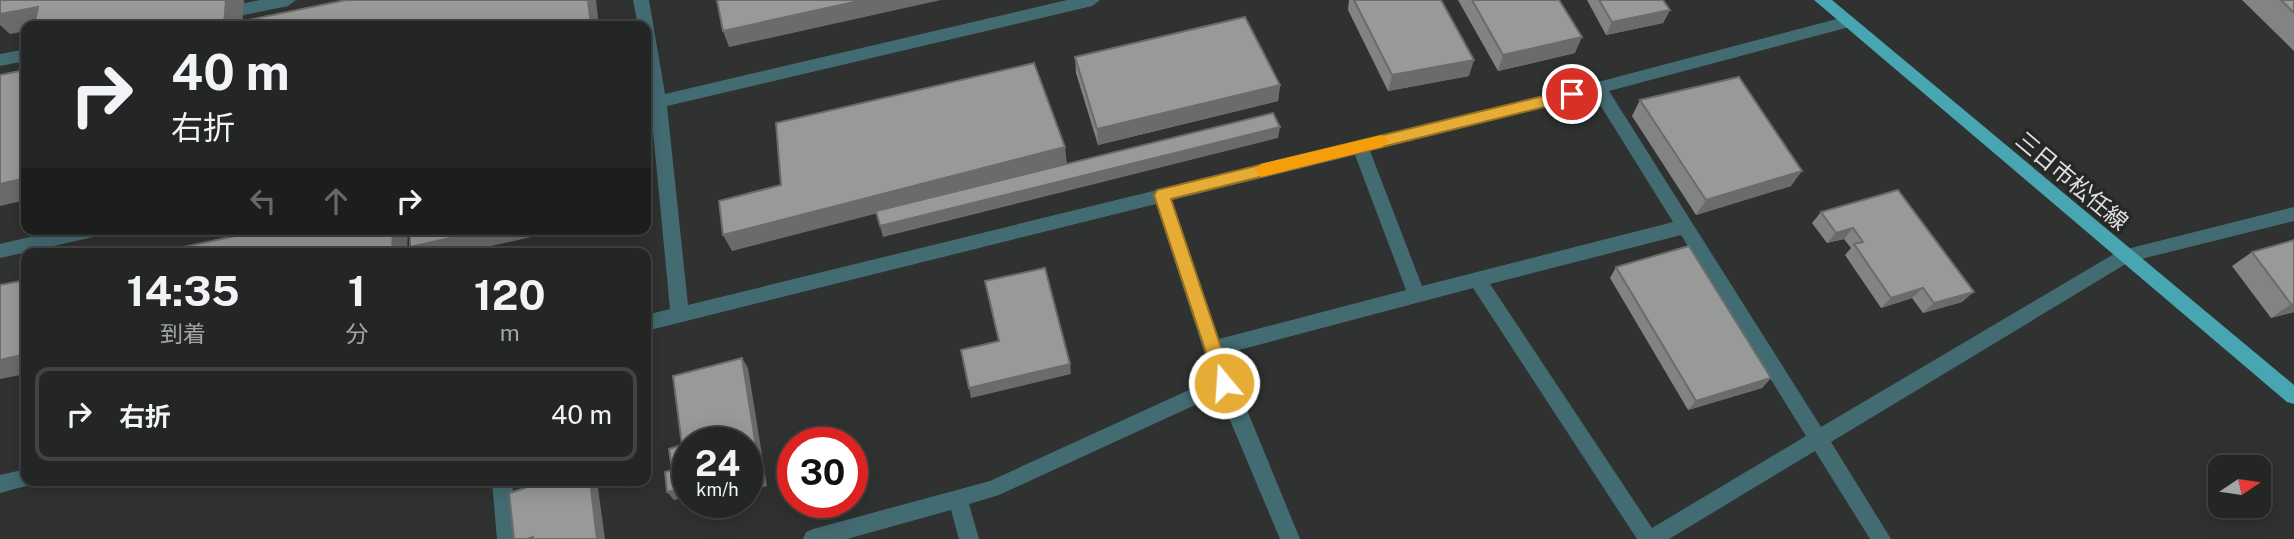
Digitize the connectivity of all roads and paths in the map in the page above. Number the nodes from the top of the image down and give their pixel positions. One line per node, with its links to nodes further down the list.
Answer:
1 (288, 0): 5 (street)
2 (641, 0): 6 (street)
3 (1091, 0): 11 (street)
4 (1822, 0): 7 (main road, 三日市松任線)
5 (200, 18)
6 (645, 21)
7 (1848, 22): 10 (street); 18 (main road, 三日市松任線)
8 (21, 56): 9 (street)
9 (0, 60)
10 (1598, 88): 12 (street); 15 (street)
11 (652, 104): 21 (street)
12 (1360, 146): 13 (street); 20 (street)
13 (1162, 195): 21 (street); 23 (street)
14 (2294, 214): 18 (street)
15 (1686, 226): 19 (street); 26 (street)
16 (71, 235): 17 (street)
17 (0, 251)
18 (2125, 256): 25 (main road, 三日市松任線); 26 (street)
19 (1478, 279): 20 (street); 35 (street)
20 (1417, 295): 23 (street)
21 (680, 315): 22 (street)
22 (651, 322)
23 (1213, 349): 24 (street)
24 (1224, 383): 30 (street); 34 (street)
25 (2294, 396)
26 (1818, 437): 35 (street); 36 (street)
27 (21, 479): 28 (street)
28 (0, 484)
29 (502, 486): 31 (street)
30 (958, 498): 32 (street); 33 (street)
31 (507, 539)
32 (813, 539)
33 (969, 539)
34 (1290, 539)
35 (1650, 539)
36 (1881, 539)

